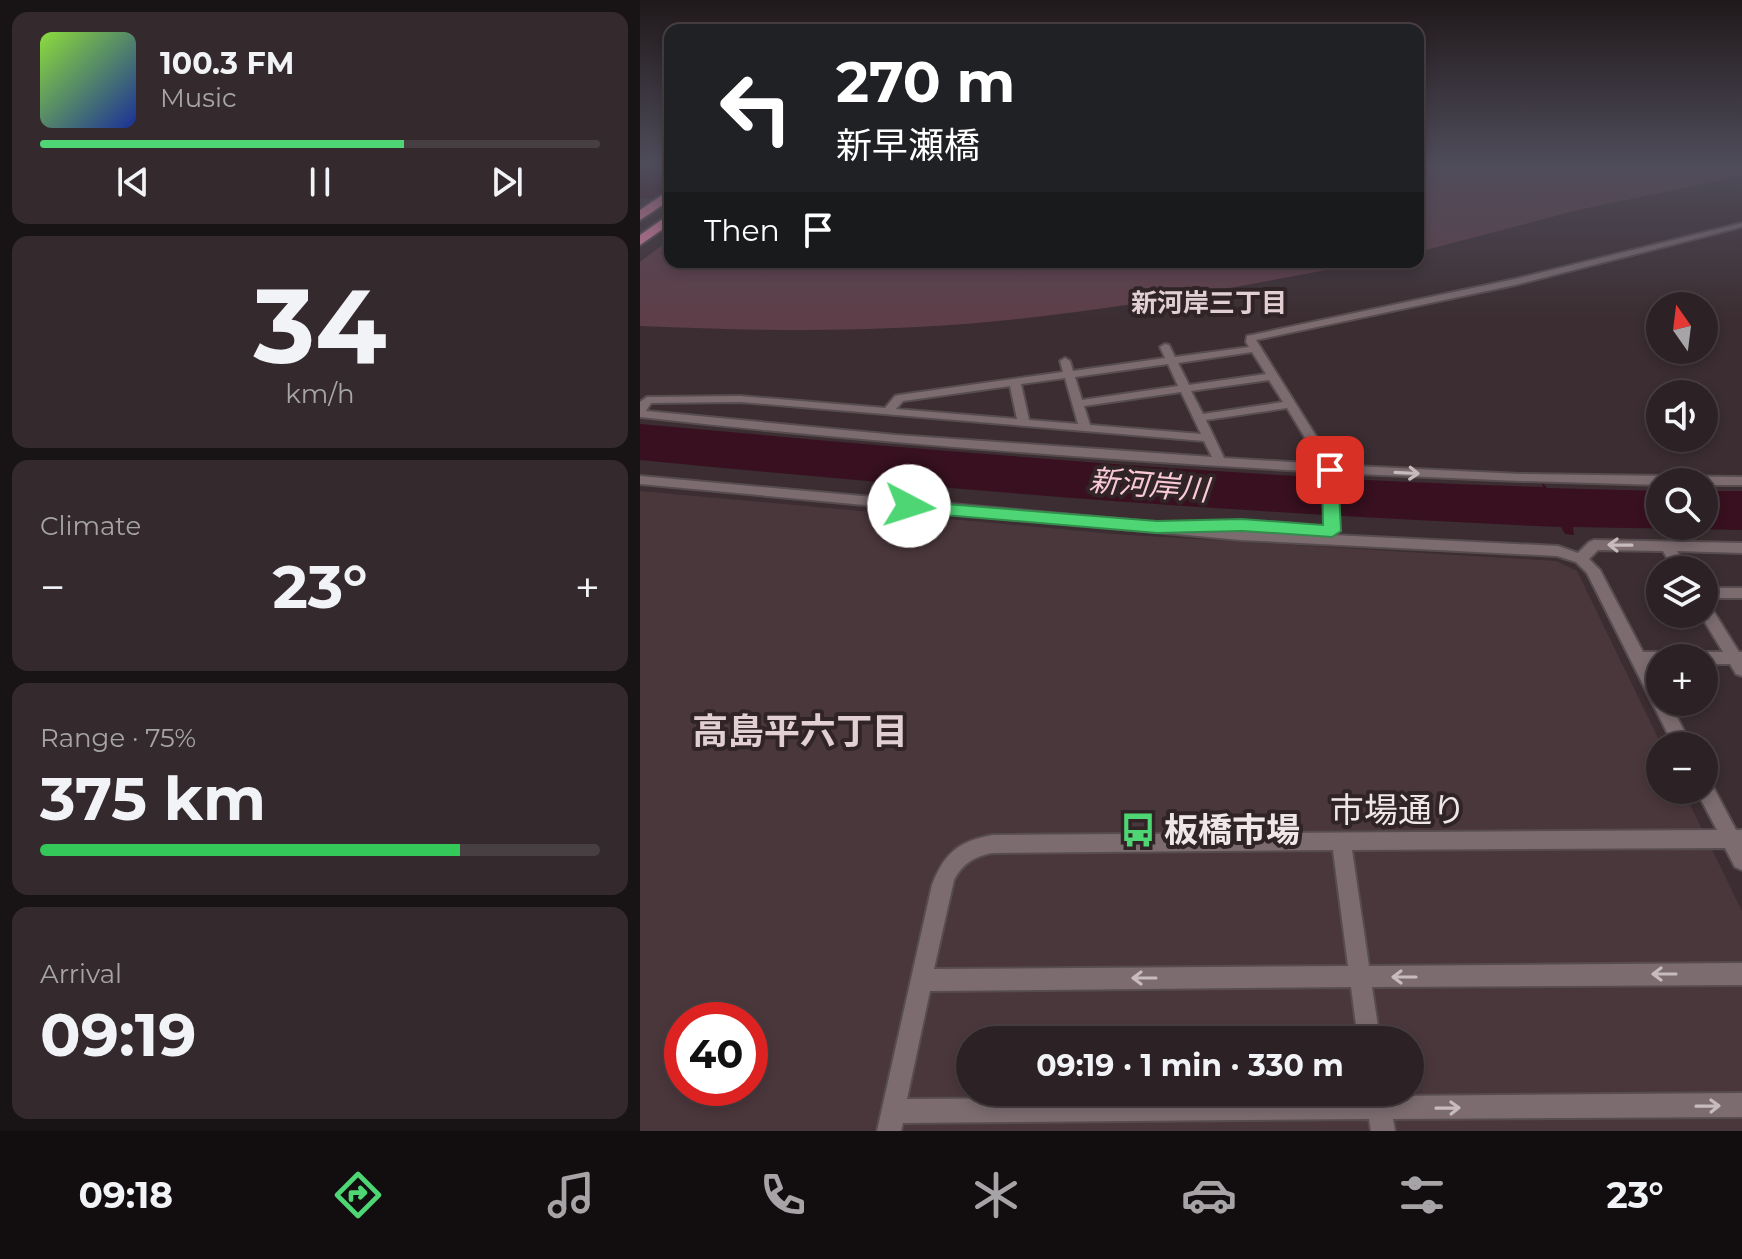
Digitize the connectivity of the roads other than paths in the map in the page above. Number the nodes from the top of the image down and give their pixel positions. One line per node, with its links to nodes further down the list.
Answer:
1 (659, 217): 4 (highway)
2 (664, 223): 5 (highway)
3 (1742, 225): 7 (street)
4 (640, 231)
5 (640, 241)
6 (1165, 347): 8 (street)
7 (1255, 349): 8 (street); 11 (street)
8 (1171, 360): 10 (street); 13 (street)
9 (1065, 361): 10 (street)
10 (1069, 374): 12 (street); 14 (street)
11 (1272, 376): 13 (street); 15 (street)
12 (1015, 382): 17 (street); 21 (street)
13 (1184, 388): 14 (street); 20 (street)
14 (1078, 404): 22 (street)
15 (1290, 404): 20 (street); 29 (street)
16 (825, 406): 17 (street); 18 (street); 23 (street)
17 (888, 411): 19 (street)
18 (640, 413): 23 (street)
19 (939, 416): 21 (street); 26 (street)
20 (1199, 418): 25 (street)
21 (1024, 423): 22 (street)
22 (1085, 428): 24 (street)
23 (805, 430): 26 (street)
24 (1106, 430): 25 (street); 27 (street)
25 (1209, 438): 28 (street)
26 (919, 440): 27 (street)
27 (1098, 454): 28 (street)
28 (1220, 462): 29 (street)
29 (1330, 469): 31 (street, one-way to 31); 33 (street)
30 (640, 480): 32 (street)
31 (1742, 481)
32 (1157, 527): 33 (street); 35 (street)
33 (1332, 529): 35 (street)
34 (1667, 546): 36 (street); 37 (street); 38 (street, one-way to 38)
35 (1488, 548): 38 (street)
36 (1742, 548)
37 (1673, 556)
38 (1581, 559): 42 (street)
39 (1718, 593): 40 (street)
40 (1742, 593)
41 (1717, 628): 43 (street)
42 (1638, 658): 43 (street); 44 (street)
43 (1740, 662)
44 (1646, 674)
45 (1714, 804): 46 (street)
46 (1736, 839): 47 (street, 市場通り); 48 (street)
47 (1341, 842): 50 (street); 51 (street, 市場通り)
48 (1742, 861)
49 (1742, 974): 50 (street, one-way to 50)
50 (1360, 977): 51 (street, one-way to 51); 52 (street)
51 (921, 980): 55 (street, 市場通り)
52 (1367, 1026)
53 (1742, 1105): 54 (street, one-way to 53)
54 (1380, 1111): 55 (street)
55 (892, 1121)

